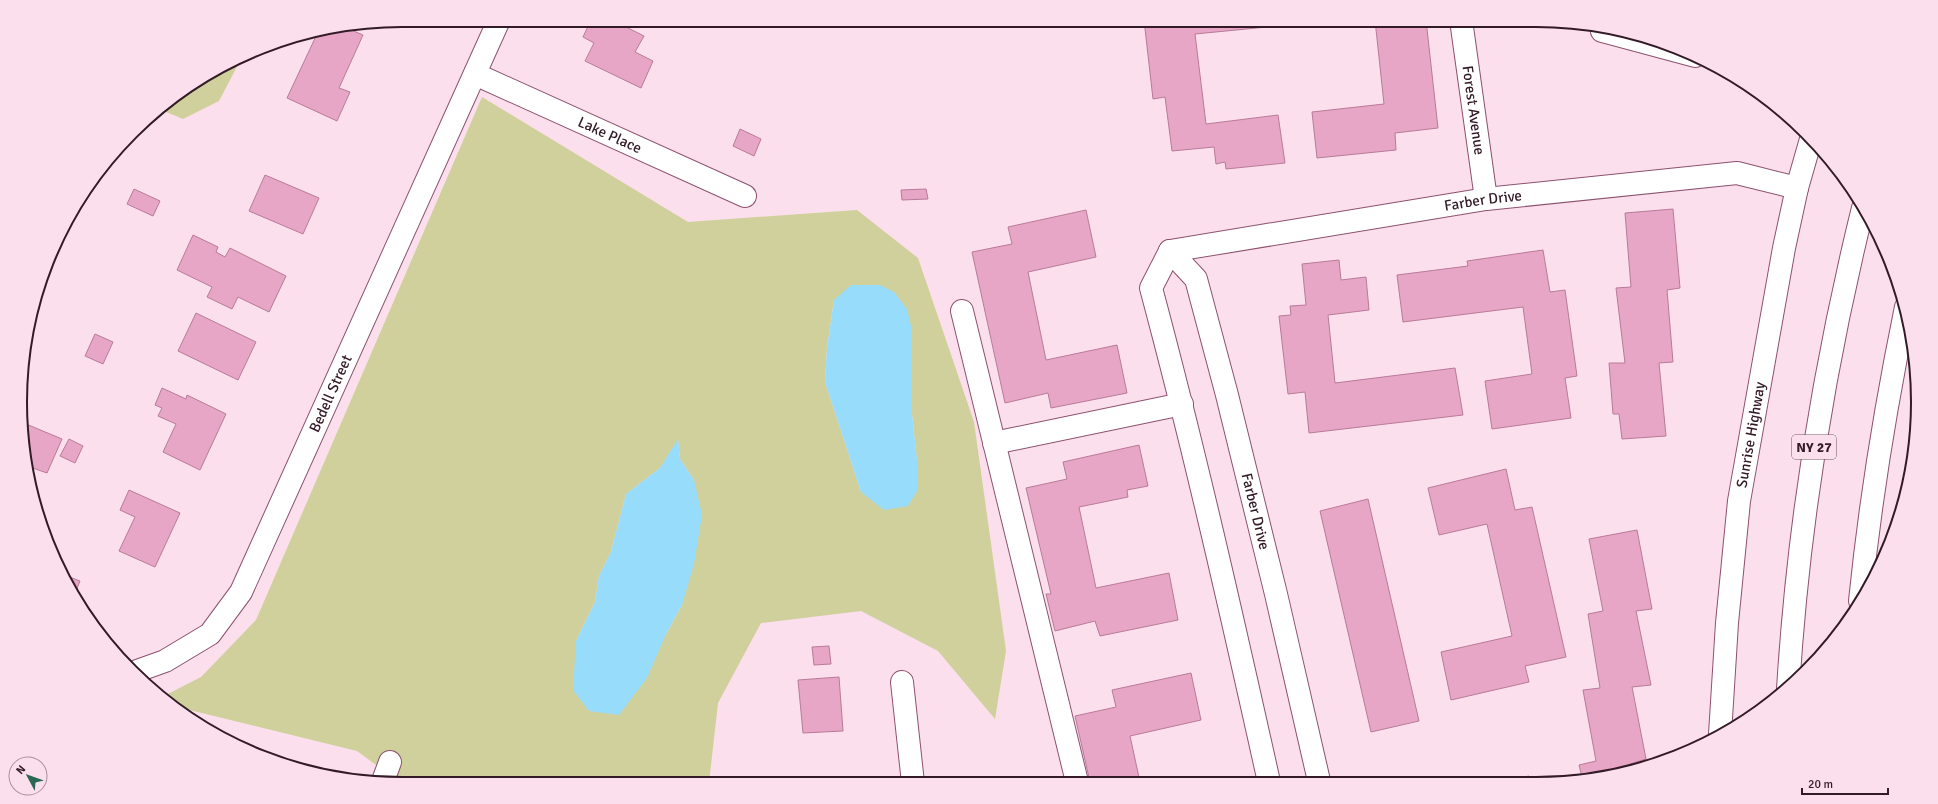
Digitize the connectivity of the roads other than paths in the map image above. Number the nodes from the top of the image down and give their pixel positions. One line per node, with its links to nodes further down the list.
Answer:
1 (496, 27): 3 (main road, Bedell Street)
2 (1462, 27): 7 (main road, Forest Avenue)
3 (475, 74): 6 (main road, Lake Place); 15 (main road, Bedell Street)
4 (1809, 146): 5 (main road, Sunrise Highway)
5 (1797, 188): 7 (main road, Farber Drive); 18 (main road, Sunrise Highway)
6 (745, 196)
7 (1486, 199): 9 (main road, Farber Drive)
8 (1861, 216): 16 (main road, NY 27)
9 (1170, 251): 12 (main road); 22 (main road, Farber Drive)
10 (962, 311): 13 (main road)
11 (1903, 324): 14 (main road)
12 (1182, 404): 13 (main road); 21 (main road)
13 (994, 443): 20 (main road)
14 (1861, 589)
15 (139, 669)
16 (1789, 679)
17 (902, 682): 19 (main road)
18 (1720, 729)
19 (911, 777)
20 (1076, 777)
21 (1268, 777)
22 (1318, 777)

